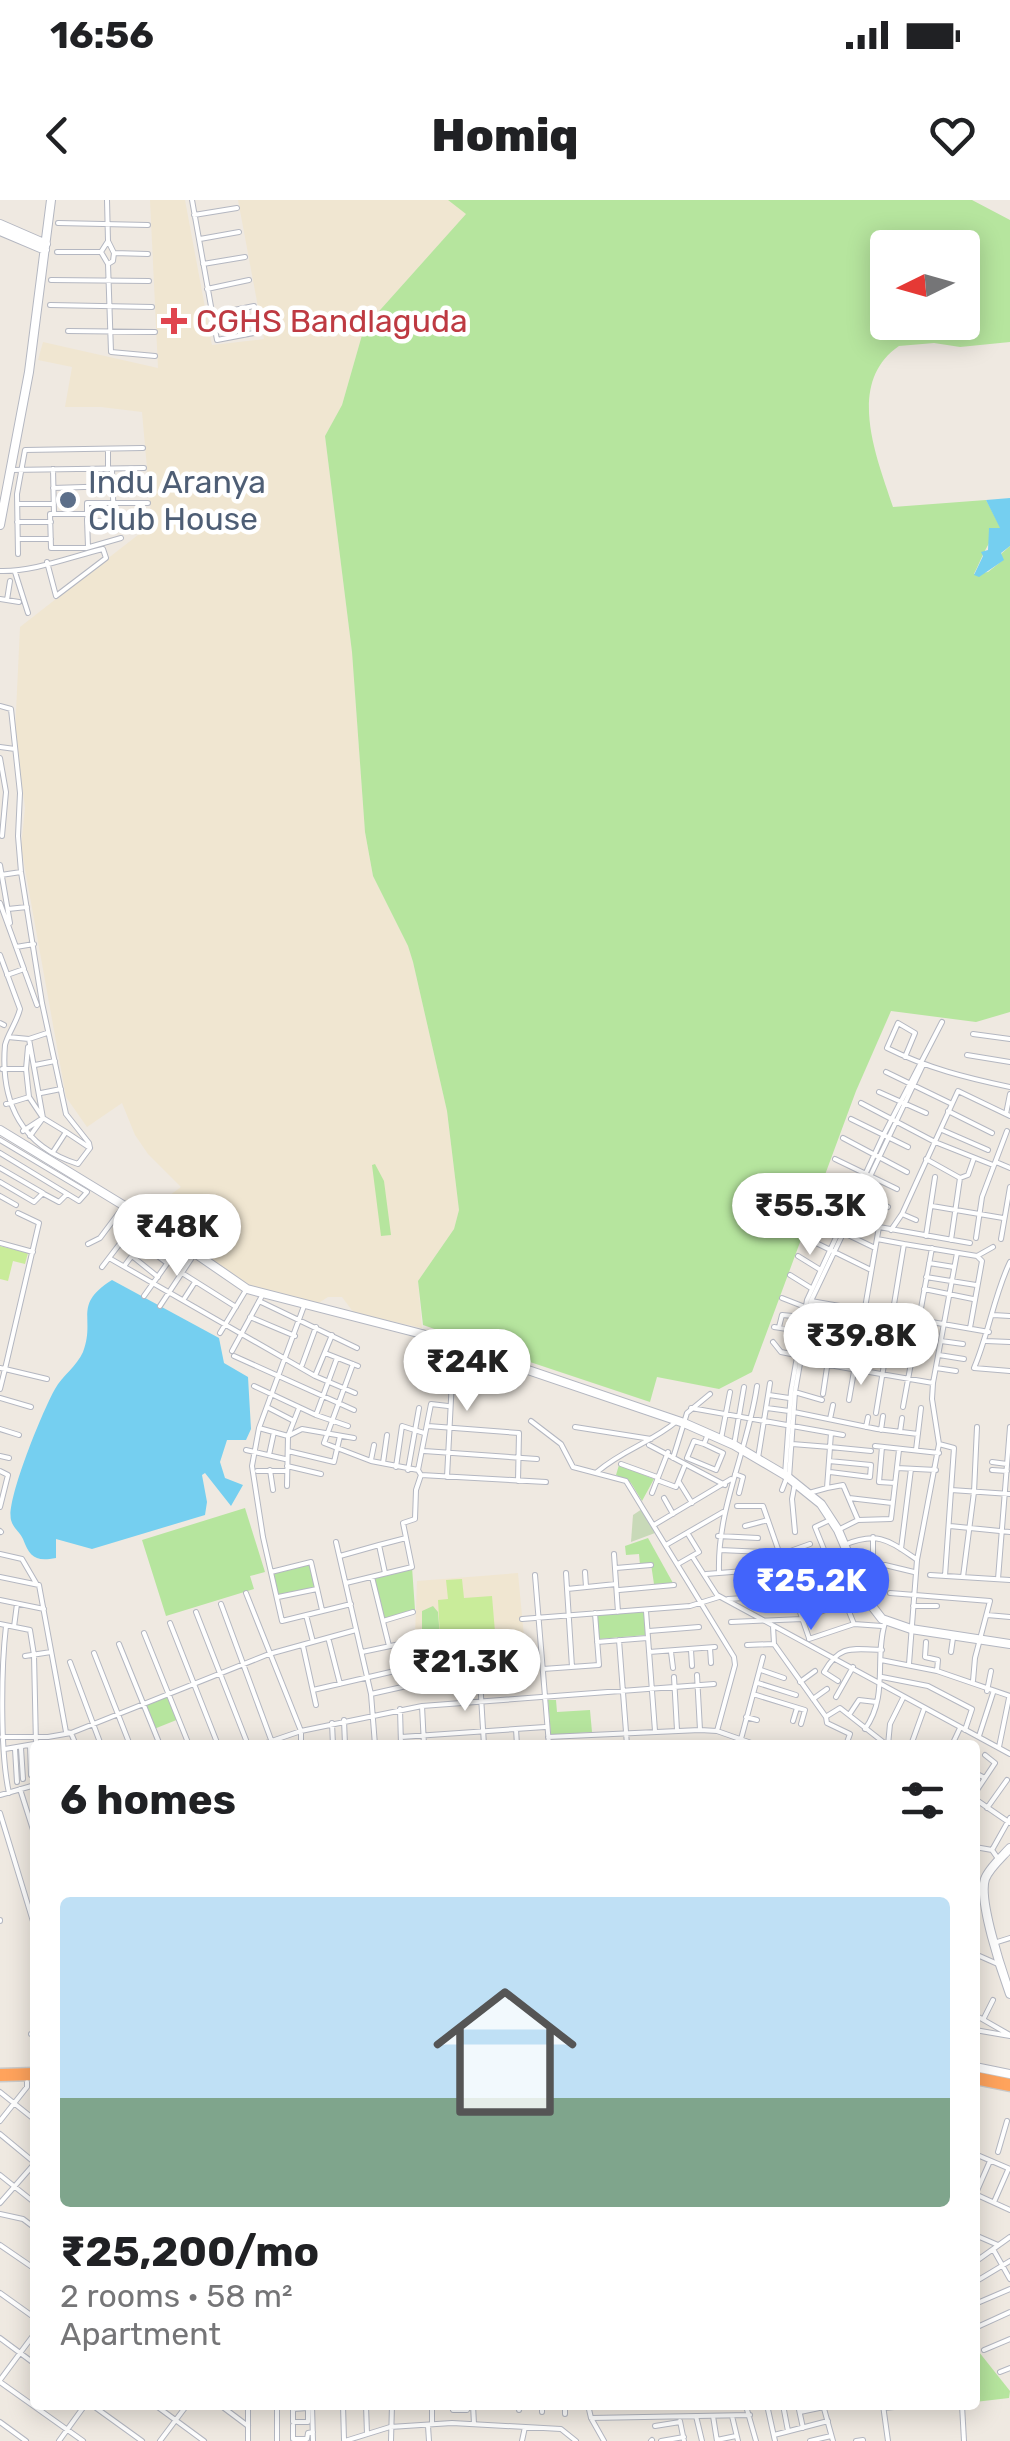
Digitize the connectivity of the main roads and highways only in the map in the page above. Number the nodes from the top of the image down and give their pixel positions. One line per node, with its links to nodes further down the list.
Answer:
1 (980, 2075): 2 (highway)
2 (1010, 2076)
3 (980, 2077): 6 (highway)
4 (0, 2078): 5 (highway)
5 (30, 2079)
6 (1010, 2088)

